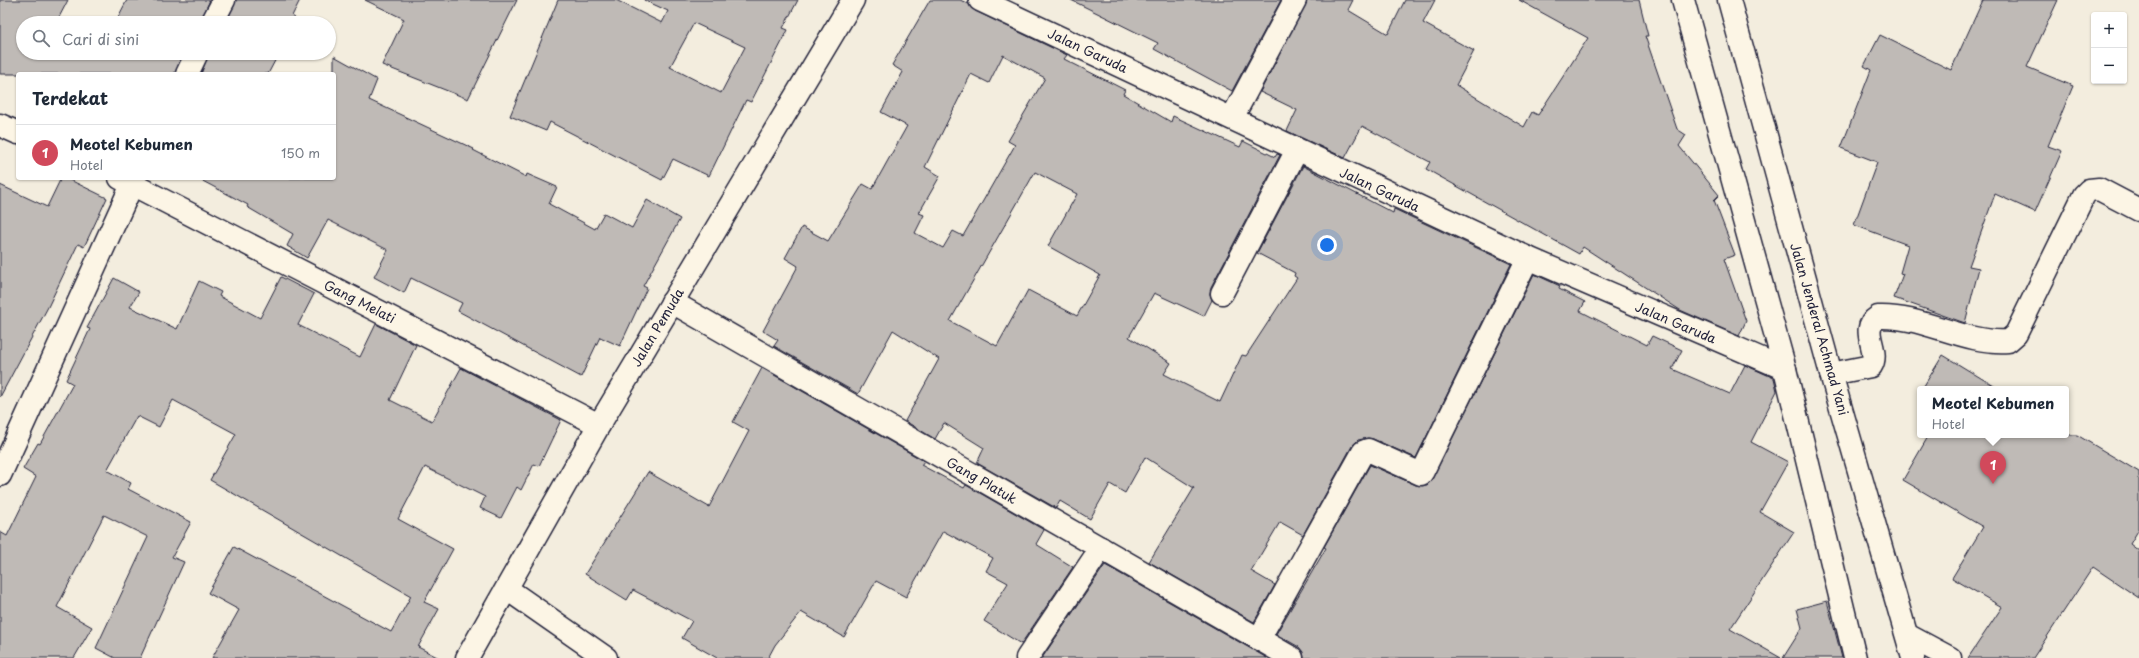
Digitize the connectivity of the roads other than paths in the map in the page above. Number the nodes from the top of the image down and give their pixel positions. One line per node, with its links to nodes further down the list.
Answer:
1 (224, 0): 7 (street)
2 (853, 0): 18 (street, Jalan Pemuda)
3 (980, 0): 10 (street, Jalan Garuda)
4 (1295, 0): 10 (street)
5 (1683, 0): 19 (street)
6 (1729, 0): 20 (street, Jalan Jenderal Achmad Yani)
7 (216, 16)
8 (194, 60): 9 (street)
9 (188, 72)
10 (1232, 118): 13 (street, Jalan Garuda)
11 (0, 125): 12 (street)
12 (16, 132)
13 (1297, 150): 16 (street, Jalan Garuda); 17 (street)
14 (129, 180): 21 (street, Gang Melati); 22 (street)
15 (2139, 210): 20 (street)
16 (1528, 258): 19 (street, Jalan Garuda); 26 (street)
17 (1222, 293)
18 (672, 302): 21 (street, Jalan Pemuda); 23 (street, Gang Platuk)
19 (1785, 369): 31 (street)
20 (1831, 374): 25 (street, Jalan Jenderal Achmad Yani)
21 (598, 425): 24 (street, Jalan Pemuda)
22 (0, 475)
23 (1101, 548): 26 (street, Gang Platuk); 29 (street)
24 (506, 589): 27 (street, Jalan Pemuda); 28 (street)
25 (1907, 635): 32 (street, Jalan Jenderal Achmad Yani); 33 (street)
26 (1259, 639): 30 (street, Gang Platuk)
27 (467, 658)
28 (606, 658)
29 (1027, 658)
30 (1292, 658)
31 (1856, 658)
32 (1913, 658)
33 (1950, 658)

